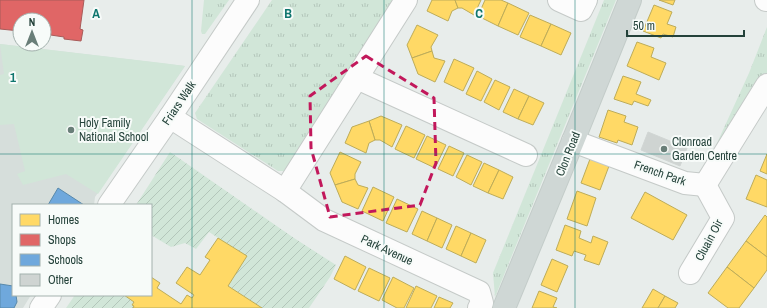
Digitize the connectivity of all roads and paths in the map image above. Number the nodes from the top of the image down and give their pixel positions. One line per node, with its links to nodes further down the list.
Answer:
1 (248, 0): 8 (street, Friars Walk)
2 (406, 0): 6 (street)
3 (559, 0): 4 (street)
4 (586, 0)
5 (630, 0): 9 (main road, Clon Road)
6 (357, 78): 10 (street); 12 (street)
7 (767, 86): 11 (street)
8 (170, 117): 12 (street, Park Avenue); 13 (street, Friars Walk)
9 (574, 141): 11 (street, French Park); 18 (main road, Clon Road)
10 (526, 155)
11 (704, 184): 14 (street, Cluain Oir)
12 (285, 191): 17 (street, Park Avenue)
13 (110, 204)
14 (690, 273)
15 (49, 296): 16 (street)
16 (42, 308)
17 (479, 308)
18 (504, 308)

